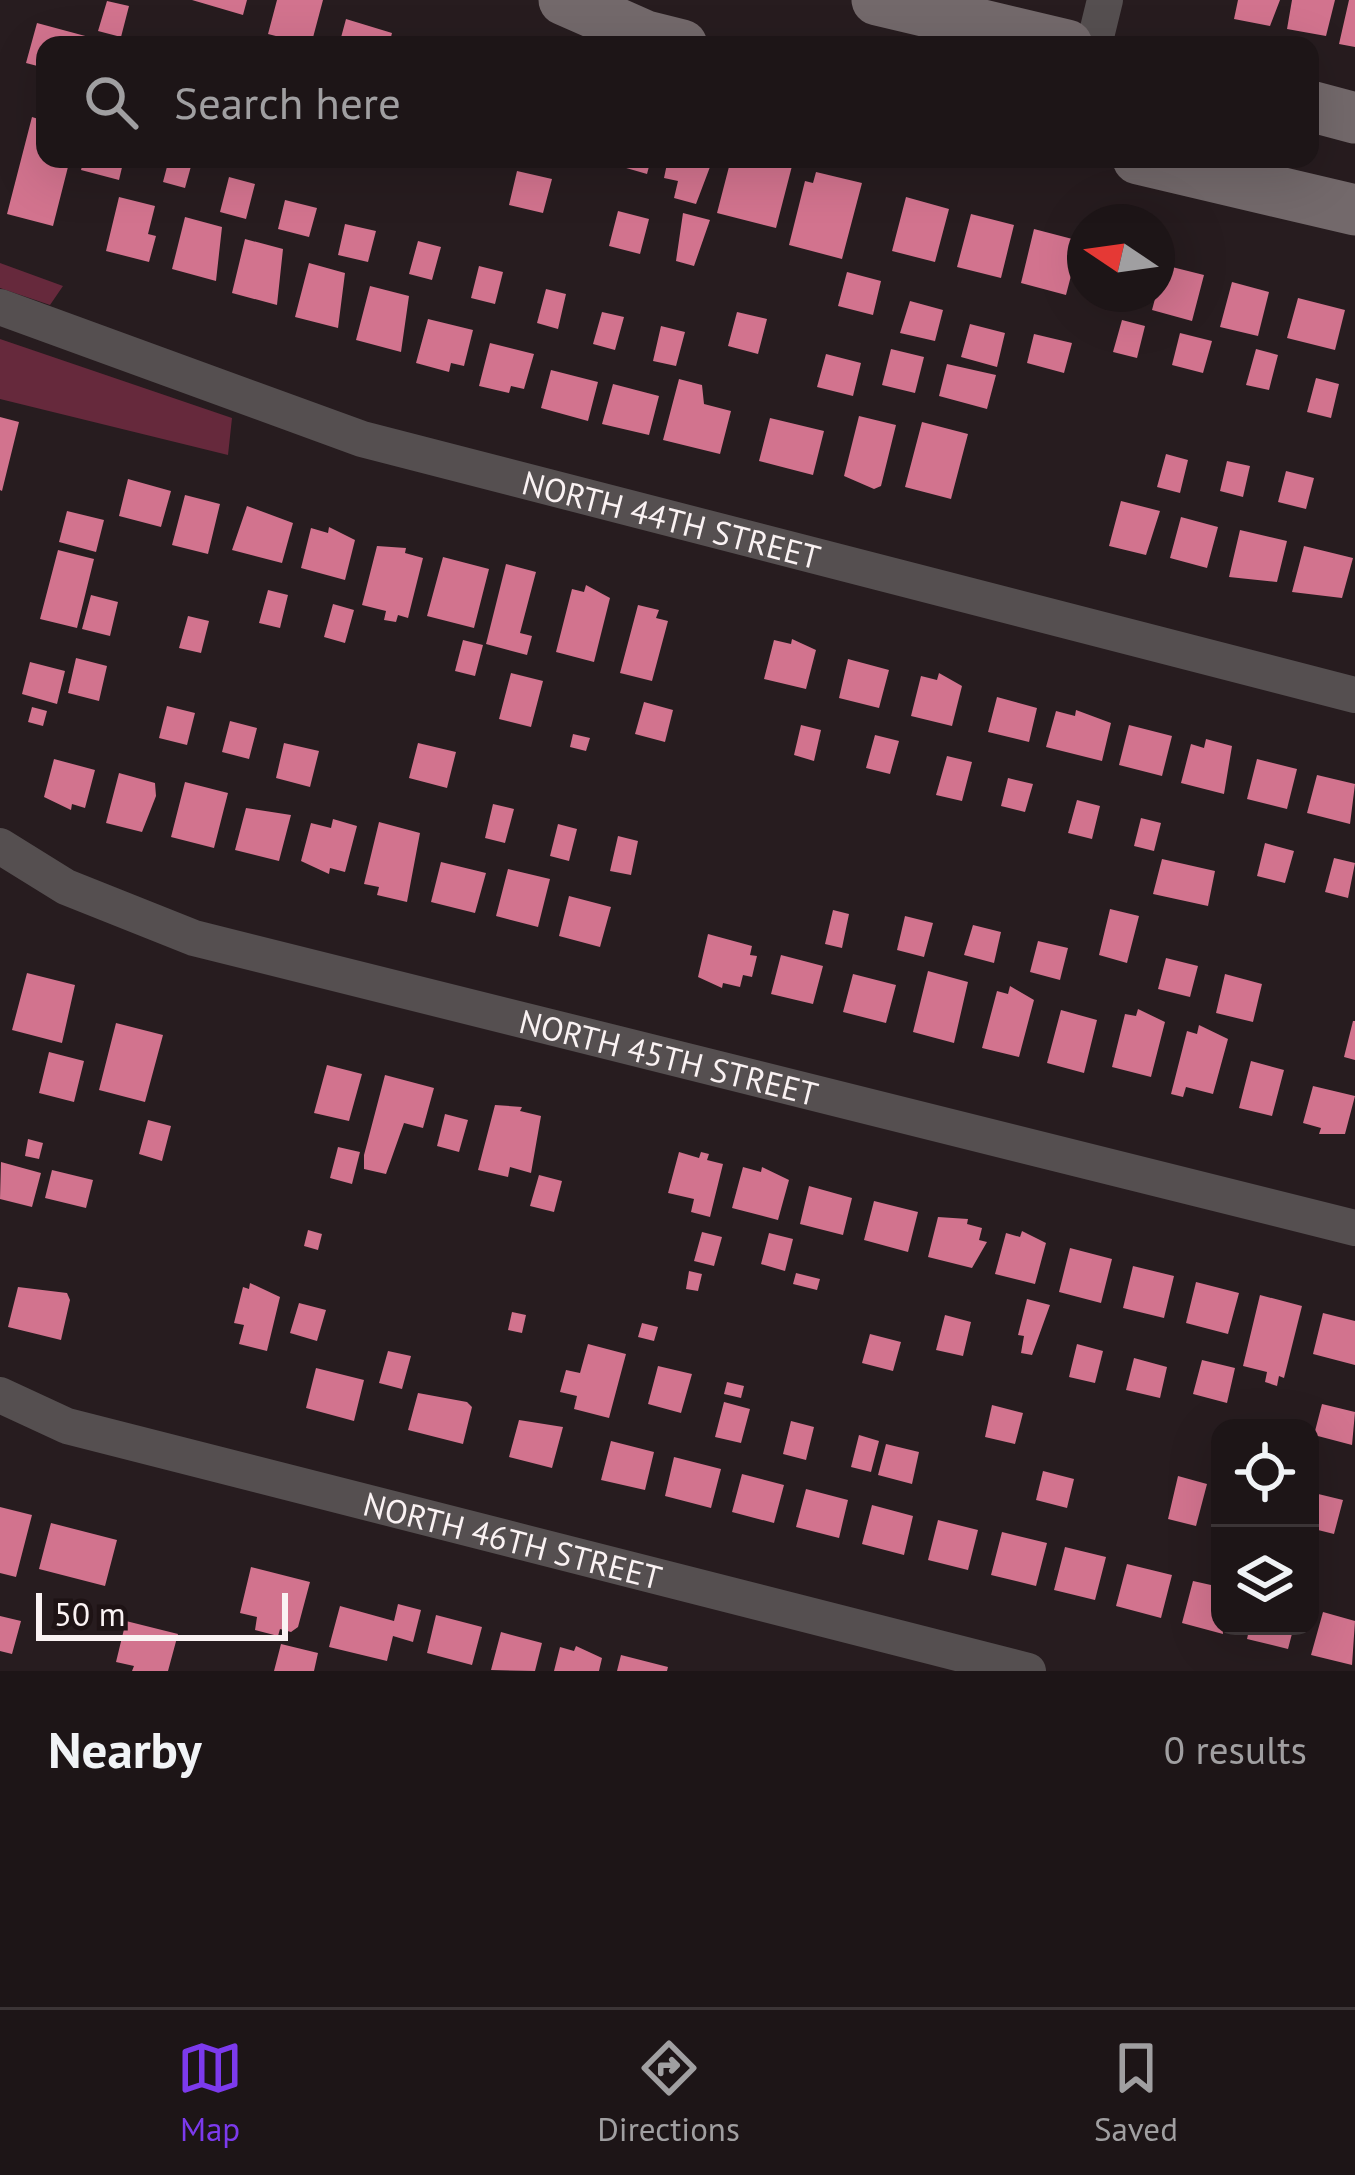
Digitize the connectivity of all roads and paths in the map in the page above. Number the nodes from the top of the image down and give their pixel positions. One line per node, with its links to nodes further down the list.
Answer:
1 (564, 0): 4 (main road)
2 (877, 0): 5 (main road)
3 (1106, 0): 6 (street)
4 (646, 36)
5 (1029, 36)
6 (1096, 36)
7 (1319, 108): 8 (main road)
8 (1355, 118)
9 (1176, 168): 10 (main road)
10 (1355, 210)
11 (0, 307): 12 (street, NORTH 44TH STREET)
12 (1355, 695)
13 (0, 847): 14 (street, NORTH 45TH STREET)
14 (1355, 1228)
15 (0, 1395): 16 (street, NORTH 46TH STREET)
16 (1028, 1671)

